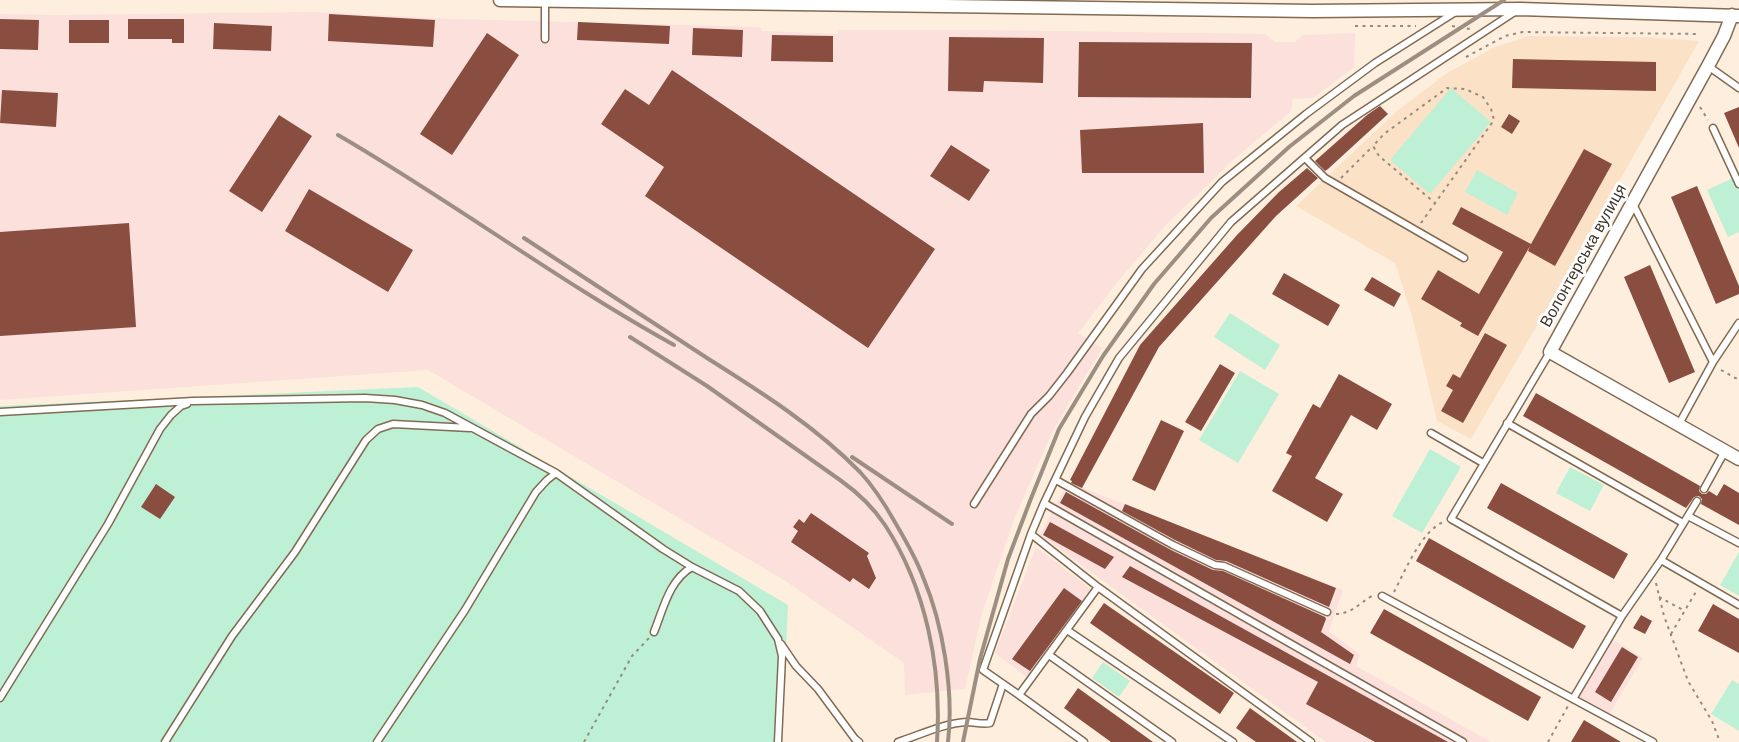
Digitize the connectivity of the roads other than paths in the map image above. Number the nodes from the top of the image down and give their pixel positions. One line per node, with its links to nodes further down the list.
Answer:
1 (500, 0): 2 (street)
2 (545, 1): 3 (street); 7 (lane)
3 (1313, 6): 4 (street)
4 (1460, 9): 5 (street); 32 (lane)
5 (1520, 9): 6 (street); 11 (lane)
6 (1736, 16): 8 (street, Волонтерська вулиця)
7 (545, 39)
8 (1708, 66): 9 (lane); 13 (street, Волонтерська вулиця)
9 (1739, 88)
10 (1713, 128): 12 (lane)
11 (1305, 158): 14 (lane); 28 (lane)
12 (1739, 184)
13 (1632, 202): 16 (street, Волонтерська вулиця); 17 (lane)
14 (1464, 258)
15 (1739, 323): 17 (lane)
16 (1550, 352): 20 (lane); 21 (street, Волонтерська вулиця)
17 (1713, 364): 21 (lane)
18 (193, 401): 19 (lane); 22 (lane); 50 (lane)
19 (0, 412)
20 (1507, 423): 26 (lane); 34 (lane)
21 (1678, 425): 24 (street, Волонтерська вулиця)
22 (474, 428): 27 (lane); 52 (lane)
23 (1431, 433): 26 (lane)
24 (1725, 451): 25 (street, Волонтерська вулиця); 29 (lane)
25 (1739, 459)
26 (1483, 463): 43 (lane)
27 (556, 474): 38 (lane); 53 (lane)
28 (1056, 480): 31 (lane); 42 (lane)
29 (1704, 489)
30 (1697, 501): 33 (lane)
31 (1044, 503): 35 (lane); 61 (lane)
32 (974, 504)
33 (1688, 516): 34 (lane); 36 (lane)
34 (1683, 523): 37 (lane)
35 (1031, 534): 39 (lane); 48 (lane)
36 (1739, 543)
37 (1661, 560): 41 (lane); 43 (lane)
38 (692, 567): 45 (lane); 46 (lane)
39 (1098, 587): 44 (lane); 60 (lane)
40 (1382, 596): 51 (lane)
41 (1739, 605)
42 (1327, 612)
43 (1622, 616): 51 (lane)
44 (1067, 630): 47 (lane); 59 (lane)
45 (654, 632)
46 (778, 639): 54 (lane); 55 (lane)
47 (1049, 655): 49 (lane); 58 (lane)
48 (1004, 684): 49 (lane); 56 (lane)
49 (1019, 695): 57 (lane)
50 (0, 698)
51 (1573, 699): 62 (lane)
52 (165, 742)
53 (377, 742)
54 (778, 742)
55 (859, 742)
56 (898, 742)
57 (1084, 742)
58 (1172, 742)
59 (1233, 742)
60 (1311, 742)
61 (1463, 742)
62 (1653, 742)

